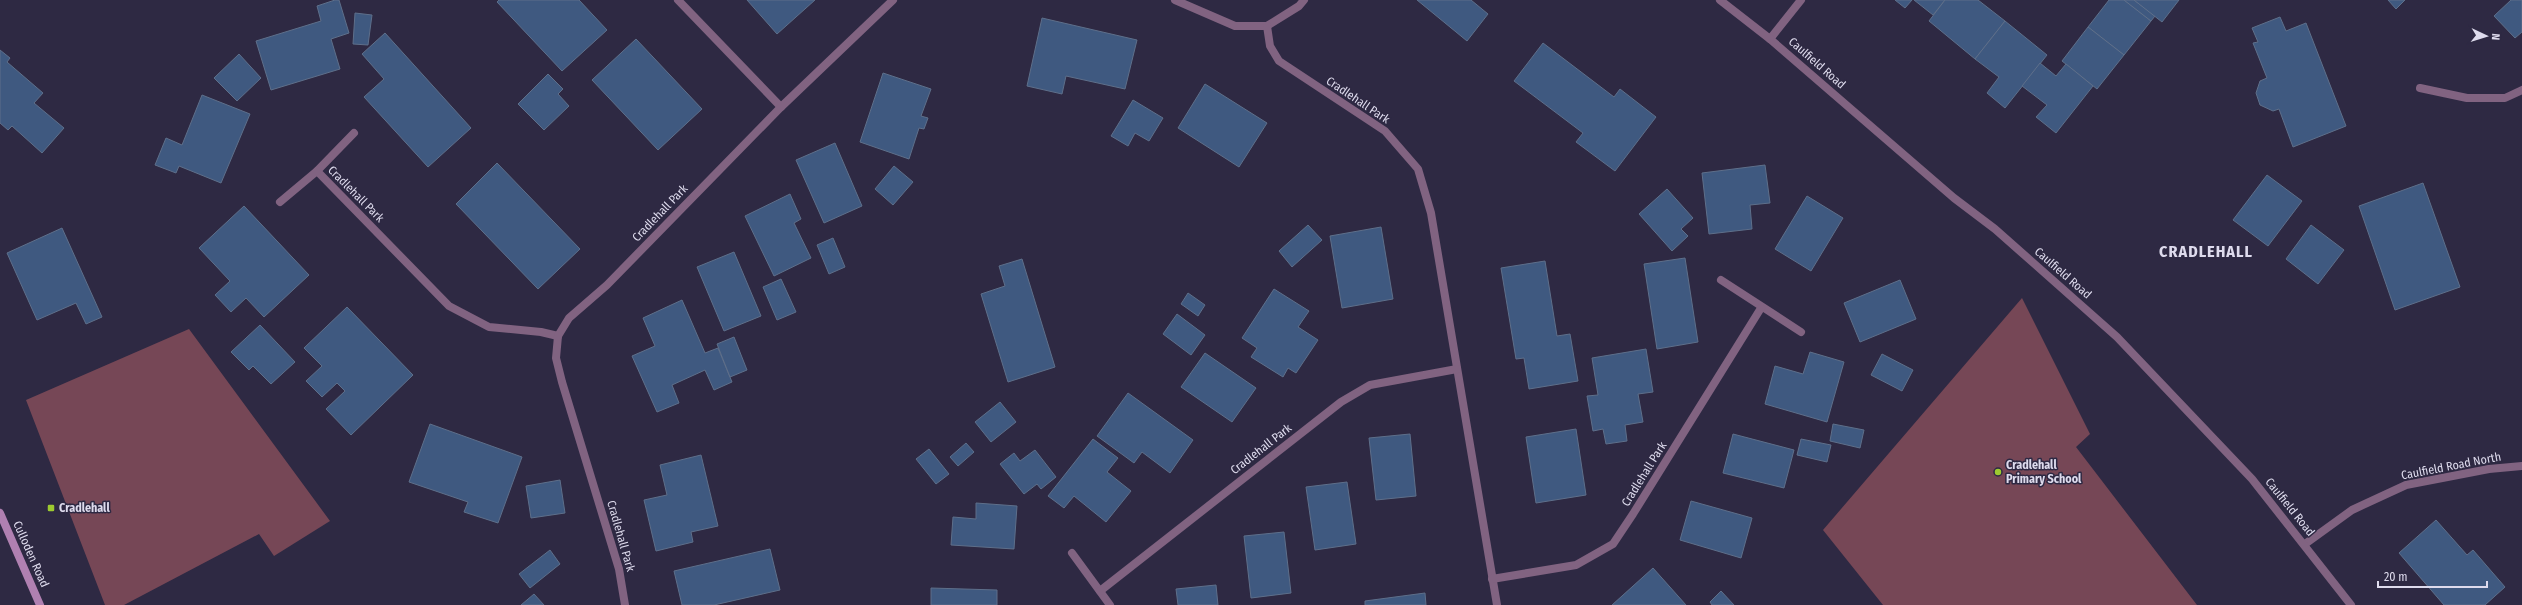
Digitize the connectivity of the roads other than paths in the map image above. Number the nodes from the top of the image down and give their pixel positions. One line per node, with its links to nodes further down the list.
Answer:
1 (678, 0): 11 (street)
2 (893, 0): 11 (street, Cradlehall Park)
3 (1175, 0): 7 (street)
4 (1304, 0): 7 (street)
5 (1720, 0): 8 (street, Caulfield Road)
6 (1801, 0): 8 (street)
7 (1267, 26): 19 (street, Cradlehall Park)
8 (1770, 39): 22 (street, Caulfield Road)
9 (2420, 88): 10 (street)
10 (2522, 90)
11 (781, 107): 18 (street, Cradlehall Park)
12 (354, 133): 13 (street, Cradlehall Park)
13 (317, 171): 14 (street, Cradlehall Park); 18 (street, Cradlehall Park)
14 (280, 202)
15 (1721, 280): 16 (street)
16 (1761, 308): 17 (street); 24 (street, Cradlehall Park)
17 (1802, 332)
18 (558, 336): 27 (street, Cradlehall Park)
19 (1457, 369): 24 (street, Cradlehall Park); 25 (street, Cradlehall Park)
20 (2522, 466): 22 (street, Caulfield Road North)
21 (0, 513): 26 (main road, Culloden Road)
22 (2305, 544): 30 (street, Caulfield Road)
23 (1072, 553): 25 (street)
24 (1492, 579): 29 (street, Cradlehall Park)
25 (1100, 591): 28 (street)
26 (40, 605)
27 (625, 605)
28 (1110, 605)
29 (1497, 605)
30 (2351, 605)

